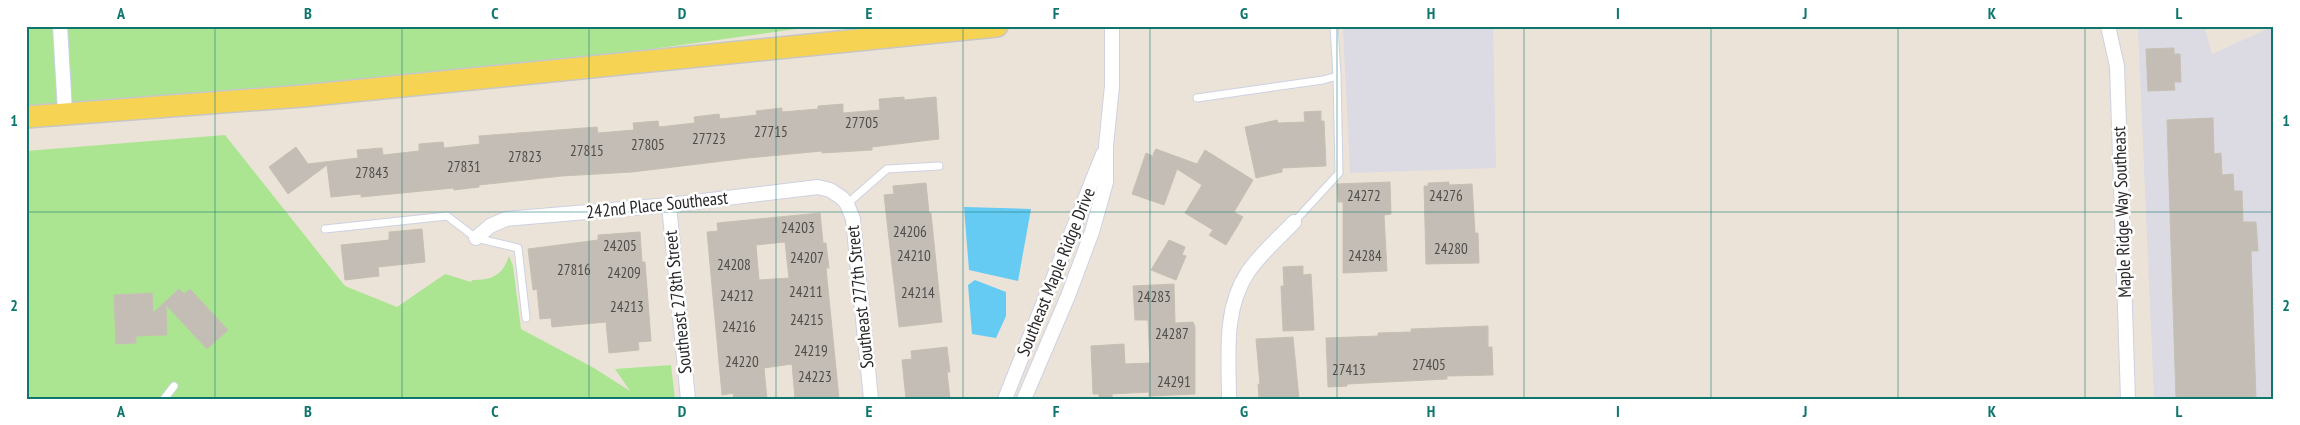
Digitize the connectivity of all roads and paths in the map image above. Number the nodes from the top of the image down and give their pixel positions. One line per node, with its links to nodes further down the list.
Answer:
1 (60, 26): 8 (street)
2 (997, 26): 8 (main road)
3 (1112, 26): 10 (street, Southeast Maple Ridge Drive)
4 (1334, 26): 6 (lane)
5 (2108, 26): 25 (street, Maple Ridge Way Southeast)
6 (1337, 76): 7 (lane); 14 (lane)
7 (1196, 98)
8 (66, 112): 9 (main road)
9 (26, 116)
10 (1106, 146): 22 (street, Southeast Maple Ridge Drive); 23 (street, Southeast Maple Ridge Drive)
11 (939, 166): 12 (lane)
12 (844, 201): 13 (street, 242nd Place Southeast); 21 (street, Southeast 277th Street)
13 (669, 205): 16 (street, 242nd Place Southeast); 20 (street, Southeast 278th Street)
14 (1294, 222): 24 (street)
15 (325, 229): 16 (lane)
16 (476, 238): 17 (lane)
17 (526, 318)
18 (174, 386): 19 (lane)
19 (164, 399)
20 (688, 399)
21 (870, 399)
22 (1005, 399)
23 (1024, 399)
24 (1229, 399)
25 (2128, 399)

